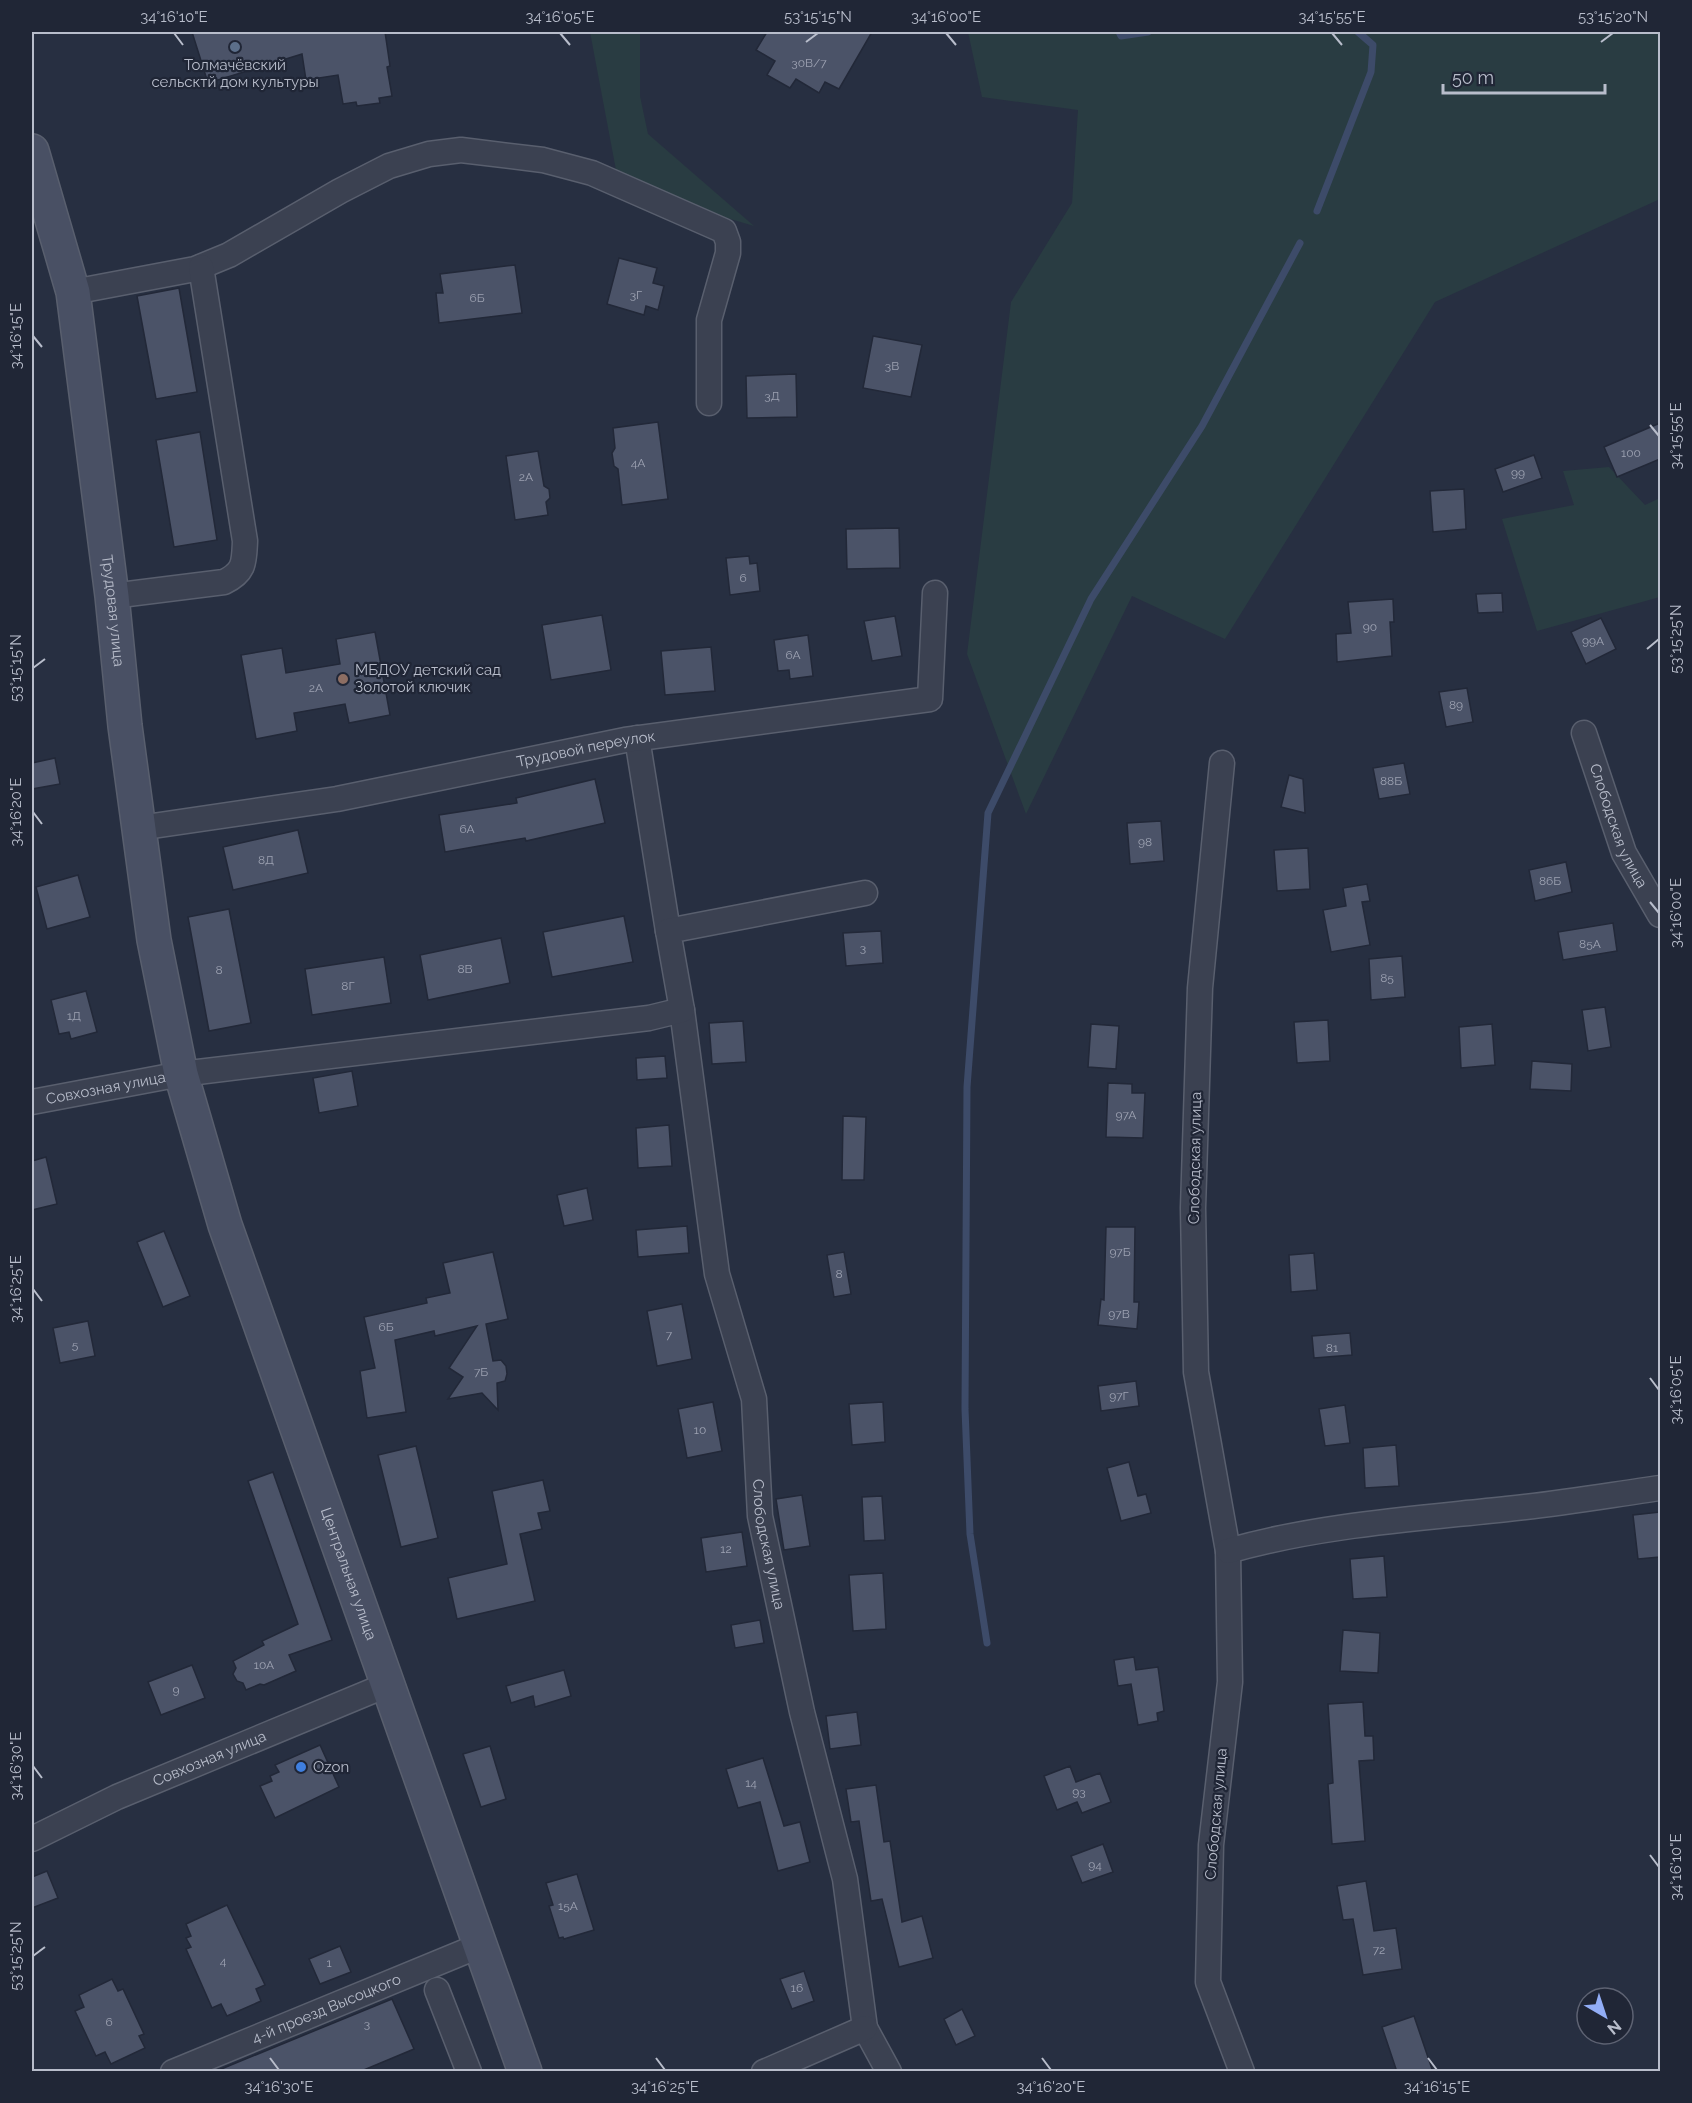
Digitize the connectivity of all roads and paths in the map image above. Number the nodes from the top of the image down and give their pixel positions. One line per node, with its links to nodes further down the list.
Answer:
1 (32, 151): 3 (street, Трудовая улица)
2 (201, 267): 3 (street); 4 (street); 6 (street)
3 (74, 292): 6 (street, Трудовая улица)
4 (709, 403)
5 (935, 593): 8 (street, Трудовой переулок)
6 (112, 596): 10 (street, Трудовая улица)
7 (1584, 733): 12 (street, Слободская улица)
8 (637, 738): 10 (street, Трудовой переулок); 13 (street)
9 (1222, 763): 18 (street, Слободская улица)
10 (139, 828): 15 (street, Трудовая улица)
11 (865, 893): 13 (street)
12 (1660, 911)
13 (668, 931): 14 (street)
14 (682, 1010): 15 (street); 23 (street, Слободская улица)
15 (181, 1074): 16 (street, Совхозная улица); 19 (street, Центральная улица)
16 (32, 1101)
17 (1660, 1488): 18 (street)
18 (1228, 1551): 29 (street, Слободская улица)
19 (389, 1684): 20 (street, Совхозная улица); 21 (street, Центральная улица)
20 (32, 1839)
21 (481, 1945): 24 (street, 4-й проезд Высоцкого); 26 (street, Центральная улица)
22 (437, 1990): 25 (street)
23 (865, 2028): 27 (street); 28 (street, Слободская улица)
24 (173, 2072)
25 (469, 2072)
26 (525, 2072)
27 (764, 2072)
28 (889, 2072)
29 (1242, 2072)

